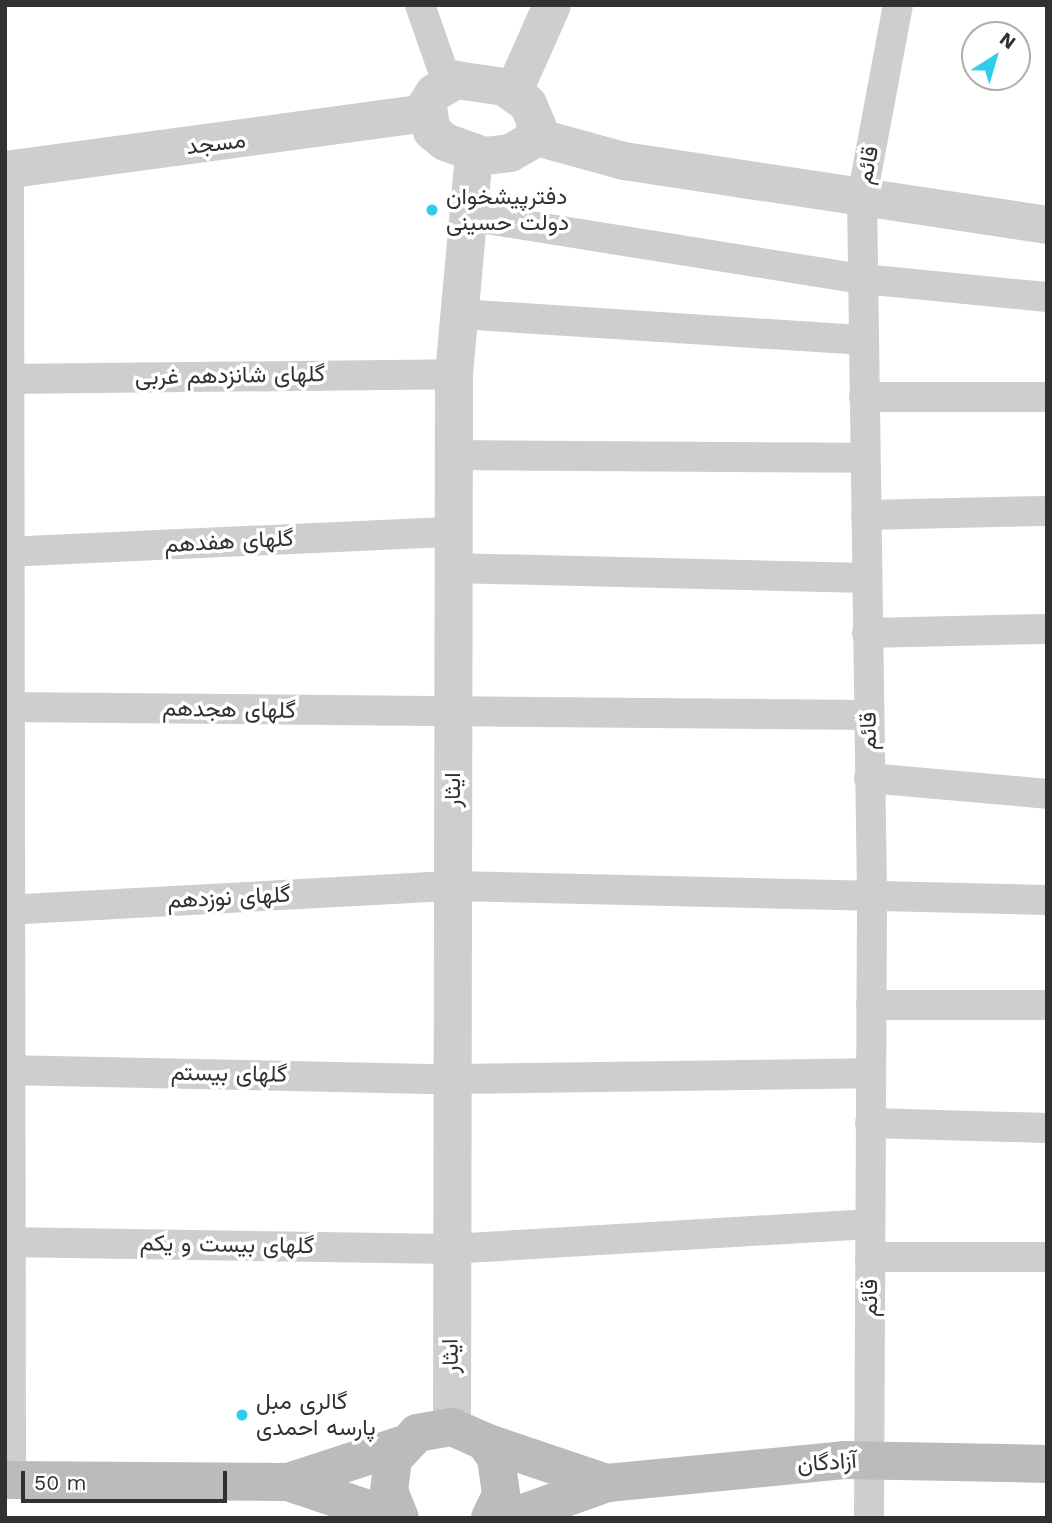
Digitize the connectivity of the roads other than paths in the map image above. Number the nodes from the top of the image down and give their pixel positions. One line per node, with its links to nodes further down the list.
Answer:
1 (420, 5): 5 (street)
2 (552, 5): 4 (street)
3 (898, 5): 9 (street, قائم)
4 (513, 93): 5 (street); 6 (street)
5 (437, 99): 7 (street); 8 (street, مسجد)
6 (533, 136): 7 (street); 9 (street)
7 (474, 153): 10 (street, ایثار)
8 (7, 169): 17 (street)
9 (862, 197): 11 (street); 12 (street, قائم)
10 (468, 216): 12 (street); 14 (street, ایثار)
11 (1047, 225)
12 (863, 279): 13 (street); 15 (street, قائم)
13 (1047, 297)
14 (460, 314): 15 (street); 16 (street, ایثار)
15 (864, 340): 18 (street, قائم)
16 (454, 374): 17 (street, گلهای شانزدهم غربی); 20 (street, ایثار)
17 (6, 379): 25 (street)
18 (864, 397): 19 (street); 21 (street, قائم)
19 (1047, 397)
20 (454, 455): 21 (street); 24 (street, ایثار)
21 (865, 458): 23 (street, قائم)
22 (1047, 511): 23 (street)
23 (866, 515): 26 (street, قائم)
24 (453, 550): 25 (street, گلهای هفدهم); 26 (street, گلهای هفدهم); 30 (street, ایثار)
25 (6, 552): 29 (street)
26 (867, 578): 28 (street, قائم)
27 (1047, 629): 28 (street)
28 (867, 634): 31 (street, قائم)
29 (6, 707): 30 (street, گلهای هجدهم); 37 (street)
30 (453, 713): 31 (street, گلهای هجدهم); 34 (street, ایثار)
31 (869, 715): 32 (street, قائم)
32 (869, 778): 33 (street); 35 (street, قائم)
33 (1047, 794)
34 (453, 886): 35 (street, گلهای نوزدهم); 37 (street, گلهای نوزدهم); 42 (street, ایثار)
35 (872, 894): 36 (street, گلهای نوزدهم); 38 (street, قائم)
36 (1047, 900)
37 (6, 910): 40 (street)
38 (871, 1005): 39 (street); 41 (street, قائم)
39 (1047, 1005)
40 (7, 1070): 42 (street, گلهای بیستم); 46 (street)
41 (870, 1073): 42 (street, گلهای بیستم); 43 (street, قائم)
42 (453, 1079): 47 (street, ایثار)
43 (870, 1123): 44 (street); 45 (street, قائم)
44 (1047, 1128)
45 (870, 1224): 47 (street, گلهای بیست و یکم); 48 (street, قائم)
46 (8, 1242): 47 (street, گلهای بیست و یکم); 54 (street)
47 (450, 1249): 50 (street, ایثار)
48 (870, 1257): 49 (street); 52 (street, قائم)
49 (1047, 1257)
50 (469, 1435): 51 (main road); 56 (main road); 59 (main road)
51 (402, 1445): 55 (main road); 58 (main road)
52 (870, 1460): 53 (main road, آزادگان); 56 (main road, آزادگان); 61 (street, قائم)
53 (1047, 1464)
54 (8, 1480): 55 (main road)
55 (288, 1482): 57 (main road)
56 (607, 1483): 60 (main road)
57 (395, 1518)
58 (400, 1518)
59 (490, 1518)
60 (509, 1518)
61 (869, 1518)

